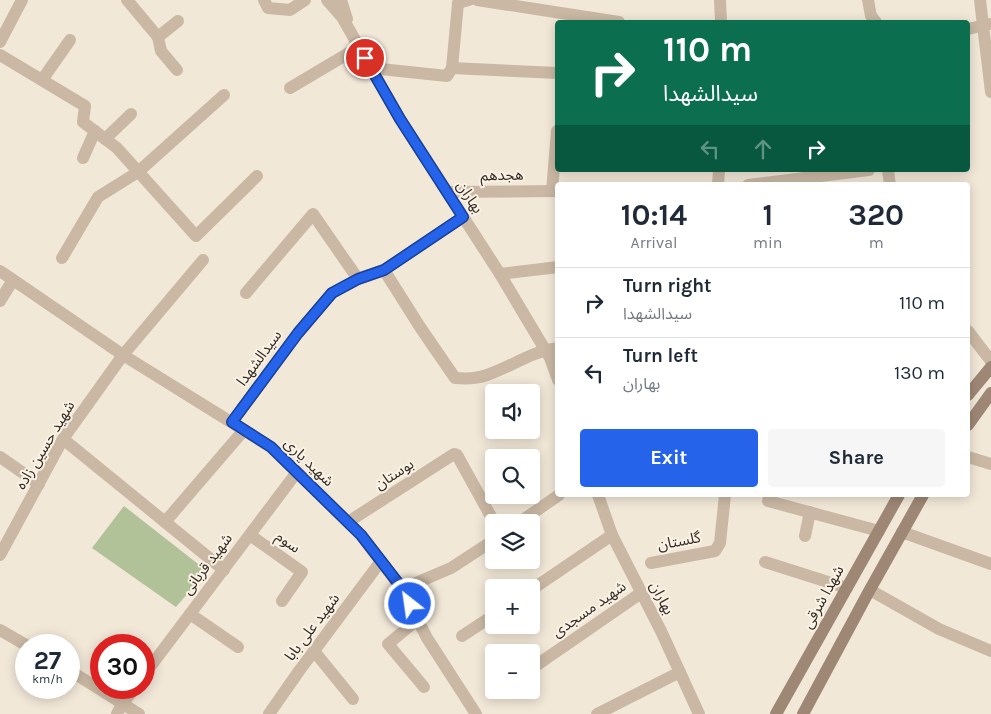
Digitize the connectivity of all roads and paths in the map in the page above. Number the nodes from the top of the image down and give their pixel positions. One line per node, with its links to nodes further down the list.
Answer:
1 (22, 0): 19 (street)
2 (127, 0): 21 (street)
3 (264, 0): 4 (street)
4 (304, 0)
5 (327, 0): 20 (street, بهاران)
6 (341, 0): 20 (street, بهاران)
7 (468, 0): 26 (street)
8 (477, 0): 12 (street)
9 (720, 0): 14 (street)
10 (868, 0): 15 (street)
11 (980, 0): 17 (street)
12 (542, 5): 13 (street)
13 (610, 20)
14 (721, 20)
15 (873, 20)
16 (178, 21): 21 (street)
17 (987, 25): 18 (street); 31 (street)
18 (970, 29)
19 (2, 34)
20 (351, 34): 23 (street, بهاران)
21 (158, 37): 27 (street)
22 (70, 40): 29 (street)
23 (359, 47): 25 (street, بهاران); 30 (street)
24 (0, 55): 29 (street)
25 (371, 68): 26 (street); 42 (street, بهاران)
26 (452, 68): 28 (street)
27 (177, 70)
28 (555, 73)
29 (42, 80): 34 (street)
30 (290, 88)
31 (991, 92)
32 (224, 95): 36 (street)
33 (131, 114): 34 (street)
34 (100, 135): 35 (street); 36 (street)
35 (83, 158)
36 (138, 172): 39 (street); 44 (street)
37 (839, 172): 38 (street)
38 (809, 174): 40 (street)
39 (257, 176)
40 (765, 182)
41 (555, 191): 42 (street, هجدهم)
42 (447, 192): 43 (street, بهاران)
43 (463, 217): 47 (street, سیدالشهدا); 49 (street, بهاران)
44 (62, 258)
45 (203, 260): 56 (street, شهید حسین زاده)
46 (555, 267): 49 (street)
47 (384, 270): 50 (street, سیدالشهدا); 55 (street)
48 (0, 271): 51 (street, شهید یاری)
49 (500, 274): 55 (street, بهاران)
50 (358, 279): 52 (street); 62 (street, سیدالشهدا)
51 (13, 280): 53 (street); 56 (street, شهید یاری)
52 (246, 293)
53 (0, 301)
54 (970, 334): 57 (street)
55 (551, 349): 58 (street, بهاران)
56 (123, 355): 62 (street, شهید یاری); 65 (street, شهید حسین زاده)
57 (991, 361)
58 (555, 367)
59 (991, 367): 60 (main road)
60 (970, 388)
61 (991, 393): 63 (main road)
62 (232, 422): 64 (street, شهید یاری)
63 (970, 422)
64 (244, 430): 69 (street, شهید یاری); 80 (street)
65 (63, 439): 70 (street, شهید حسین زاده); 80 (street)
66 (0, 457): 70 (street)
67 (970, 458): 68 (street)
68 (991, 464)
69 (297, 472): 81 (street, شهید یاری); 84 (street, شهید قربانی)
70 (39, 484): 88 (street, شهید حسین زاده)
71 (556, 497): 79 (street)
72 (599, 497): 85 (street, بهاران)
73 (725, 497): 91 (street, گلستان)
74 (769, 497): 77 (street)
75 (898, 497): 82 (main road, شهدا شرقی)
76 (922, 497): 83 (main road)
77 (810, 512): 82 (street); 86 (street)
78 (490, 514): 81 (street, بوستان)
79 (532, 514)
80 (165, 522): 93 (street)
81 (348, 522): 89 (street, شهید یاری)
82 (879, 531): 96 (main road, شهدا شرقی)
83 (902, 532): 92 (street); 97 (main road)
84 (250, 535): 93 (street, شهید قربانی); 99 (street, سوم)
85 (612, 535): 94 (street); 98 (street, بهاران)
86 (805, 536)
87 (485, 546): 95 (street)
88 (0, 555)
89 (381, 561): 95 (street, شهید یاری); 107 (street, شهید علی بابا)
90 (765, 562): 96 (street)
91 (651, 563)
92 (991, 564)
93 (224, 570): 100 (street, شهید قربانی)
94 (540, 584)
95 (402, 588): 101 (street, شهید یاری)
96 (847, 588): 121 (main road, شهدا شرقی)
97 (870, 590): 108 (street); 122 (main road)
98 (641, 593): 110 (street, شهید مسجدی); 111 (street, بهاران)
99 (282, 601)
100 (190, 614): 106 (street); 109 (street, شهید قربانی)
101 (418, 619): 113 (street); 116 (street, شهید یاری)
102 (485, 621): 104 (street)
103 (0, 630): 105 (street)
104 (462, 636)
105 (15, 639)
106 (238, 647)
107 (314, 651): 114 (street); 118 (street, شهید علی بابا)
108 (991, 651)
109 (155, 660)
110 (540, 663)
111 (680, 672): 119 (street); 120 (street, بهاران)
112 (80, 678): 115 (street)
113 (424, 687)
114 (353, 699)
115 (120, 709): 117 (street)
116 (469, 711)
117 (139, 714)
118 (270, 714)
119 (597, 714)
120 (699, 714)
121 (776, 714)
122 (803, 714)

